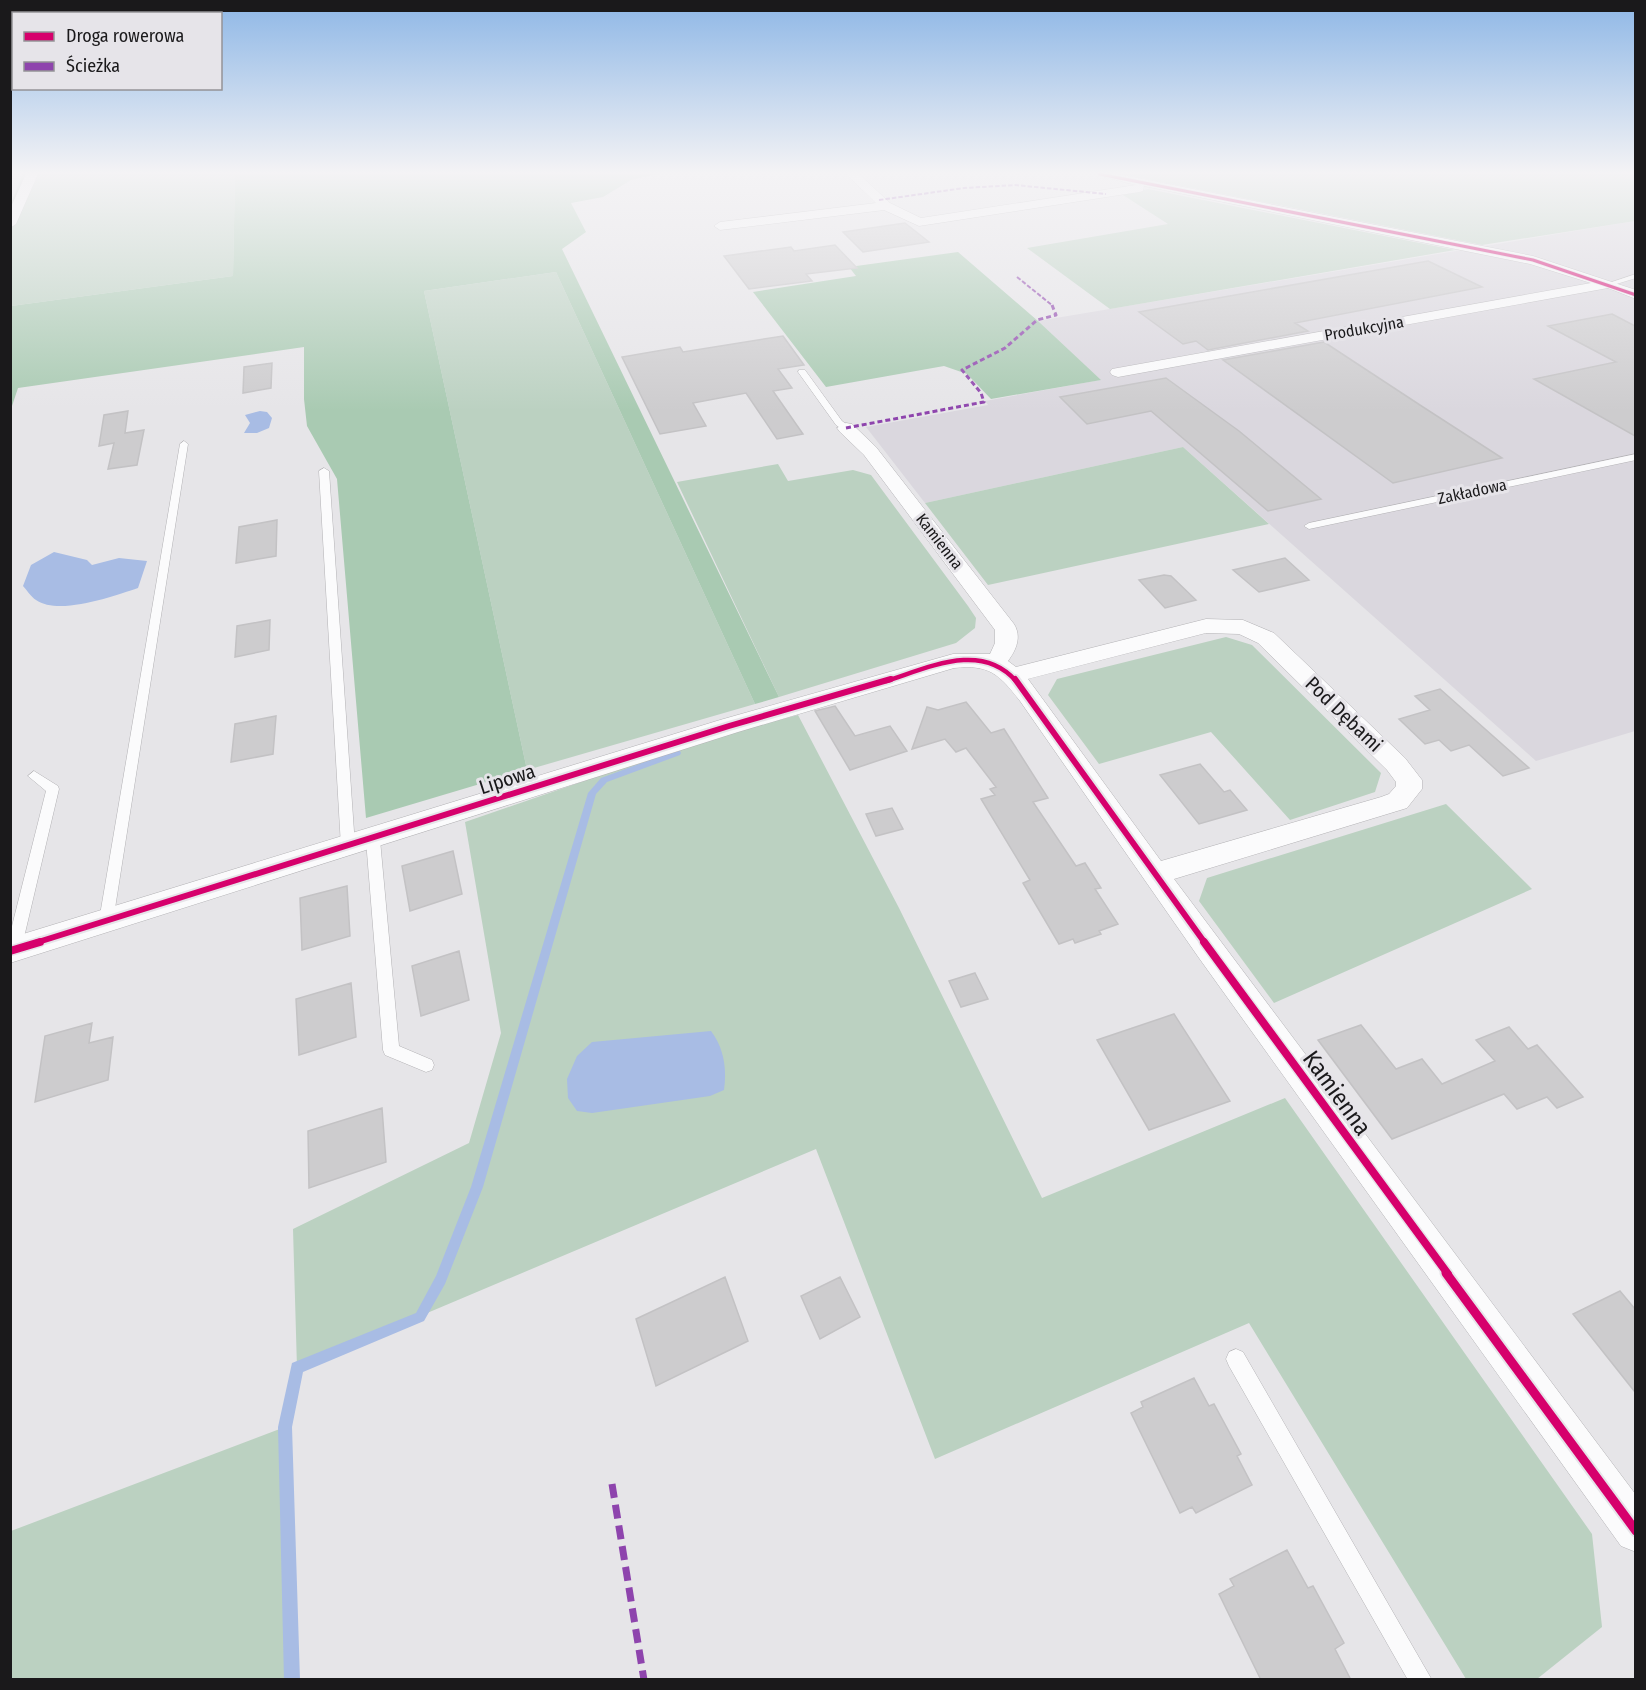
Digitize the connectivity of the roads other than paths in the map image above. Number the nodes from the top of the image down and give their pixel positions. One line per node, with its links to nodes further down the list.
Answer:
1 (1496, 253): 3 (street)
2 (1635, 276): 3 (lane)
3 (1610, 284): 4 (street); 6 (street, Produkcyjna)
4 (1635, 295)
5 (802, 372): 7 (lane)
6 (1118, 372)
7 (846, 428): 12 (street, Kamienna)
8 (184, 444): 17 (lane)
9 (1635, 456): 11 (lane, Zakładowa)
10 (324, 471): 15 (lane)
11 (1309, 526)
12 (1004, 668): 14 (street, Lipowa); 16 (street, Kamienna); 16 (street, Pod Dębami)
13 (33, 776): 18 (lane)
14 (373, 840): 15 (street, Lipowa); 19 (lane)
15 (348, 846): 17 (street, Lipowa)
16 (1156, 873): 21 (street, Kamienna)
17 (106, 921): 18 (street, Lipowa)
18 (12, 951)
19 (426, 1065)
20 (1236, 1359): 22 (lane)
21 (1635, 1531)
22 (1421, 1680)

